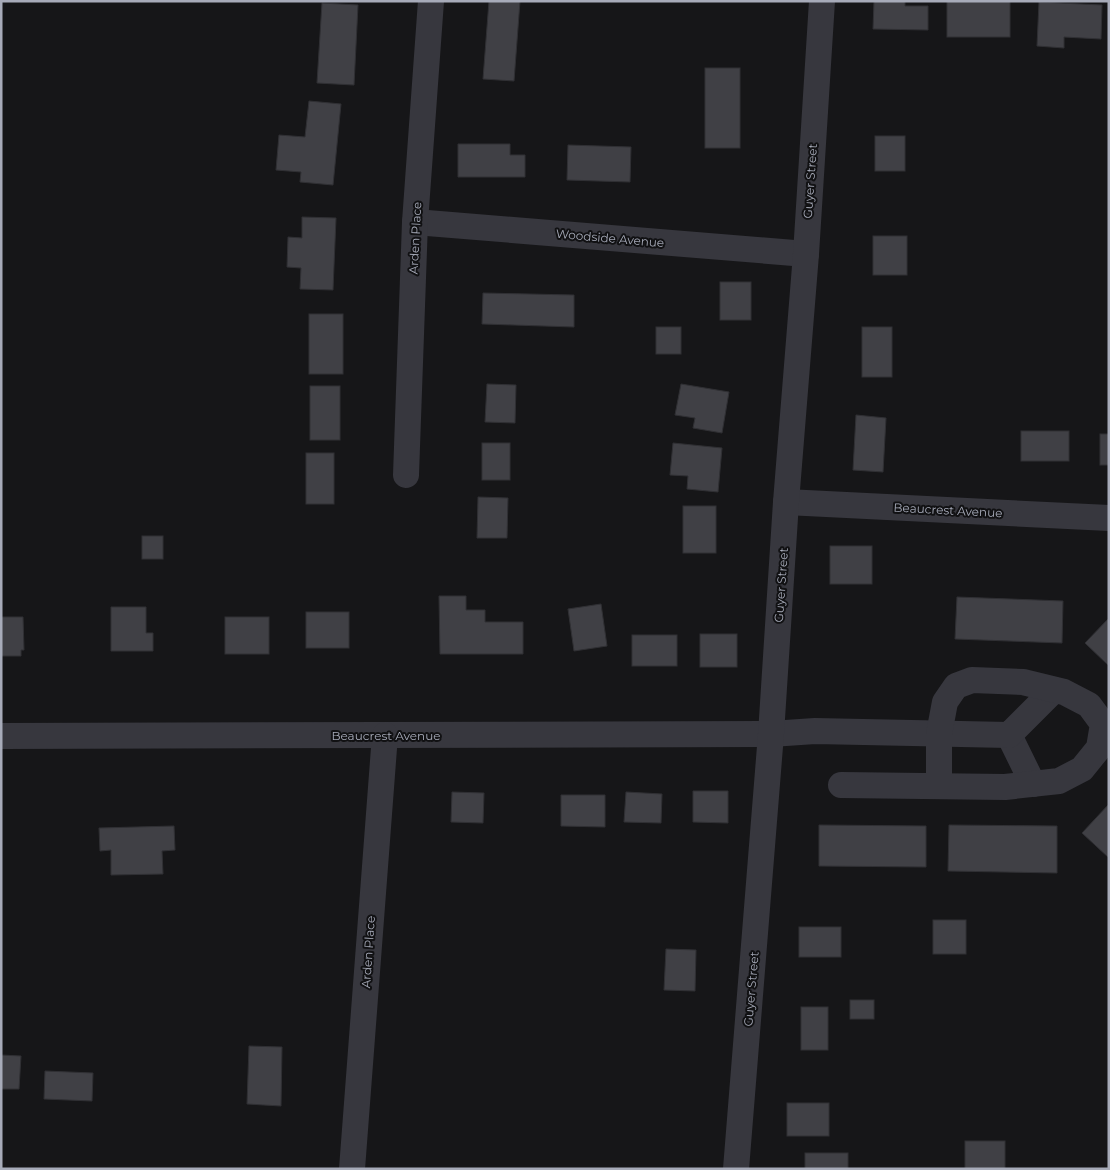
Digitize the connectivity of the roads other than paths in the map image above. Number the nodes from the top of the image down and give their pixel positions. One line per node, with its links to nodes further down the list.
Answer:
1 (431, 1): 3 (street, Arden Place)
2 (822, 1): 4 (street, Guyer Street)
3 (415, 222): 4 (street, Woodside Avenue); 5 (street, Arden Place)
4 (806, 254): 6 (street, Guyer Street)
5 (406, 475)
6 (786, 502): 7 (street, Beaucrest Avenue); 10 (street, Guyer Street)
7 (1109, 518)
8 (1054, 690): 11 (street); 12 (street); 14 (street)
9 (385, 734): 10 (street, Beaucrest Avenue); 13 (street, Beaucrest Avenue); 17 (street, Arden Place)
10 (771, 734): 11 (street, Beaucrest Avenue); 18 (street, Guyer Street)
11 (939, 734): 12 (street, Beaucrest Avenue); 16 (street)
12 (1009, 735): 14 (street)
13 (1, 736)
14 (1033, 784): 16 (street)
15 (841, 785): 16 (street)
16 (939, 786)
17 (352, 1169)
18 (736, 1169)

